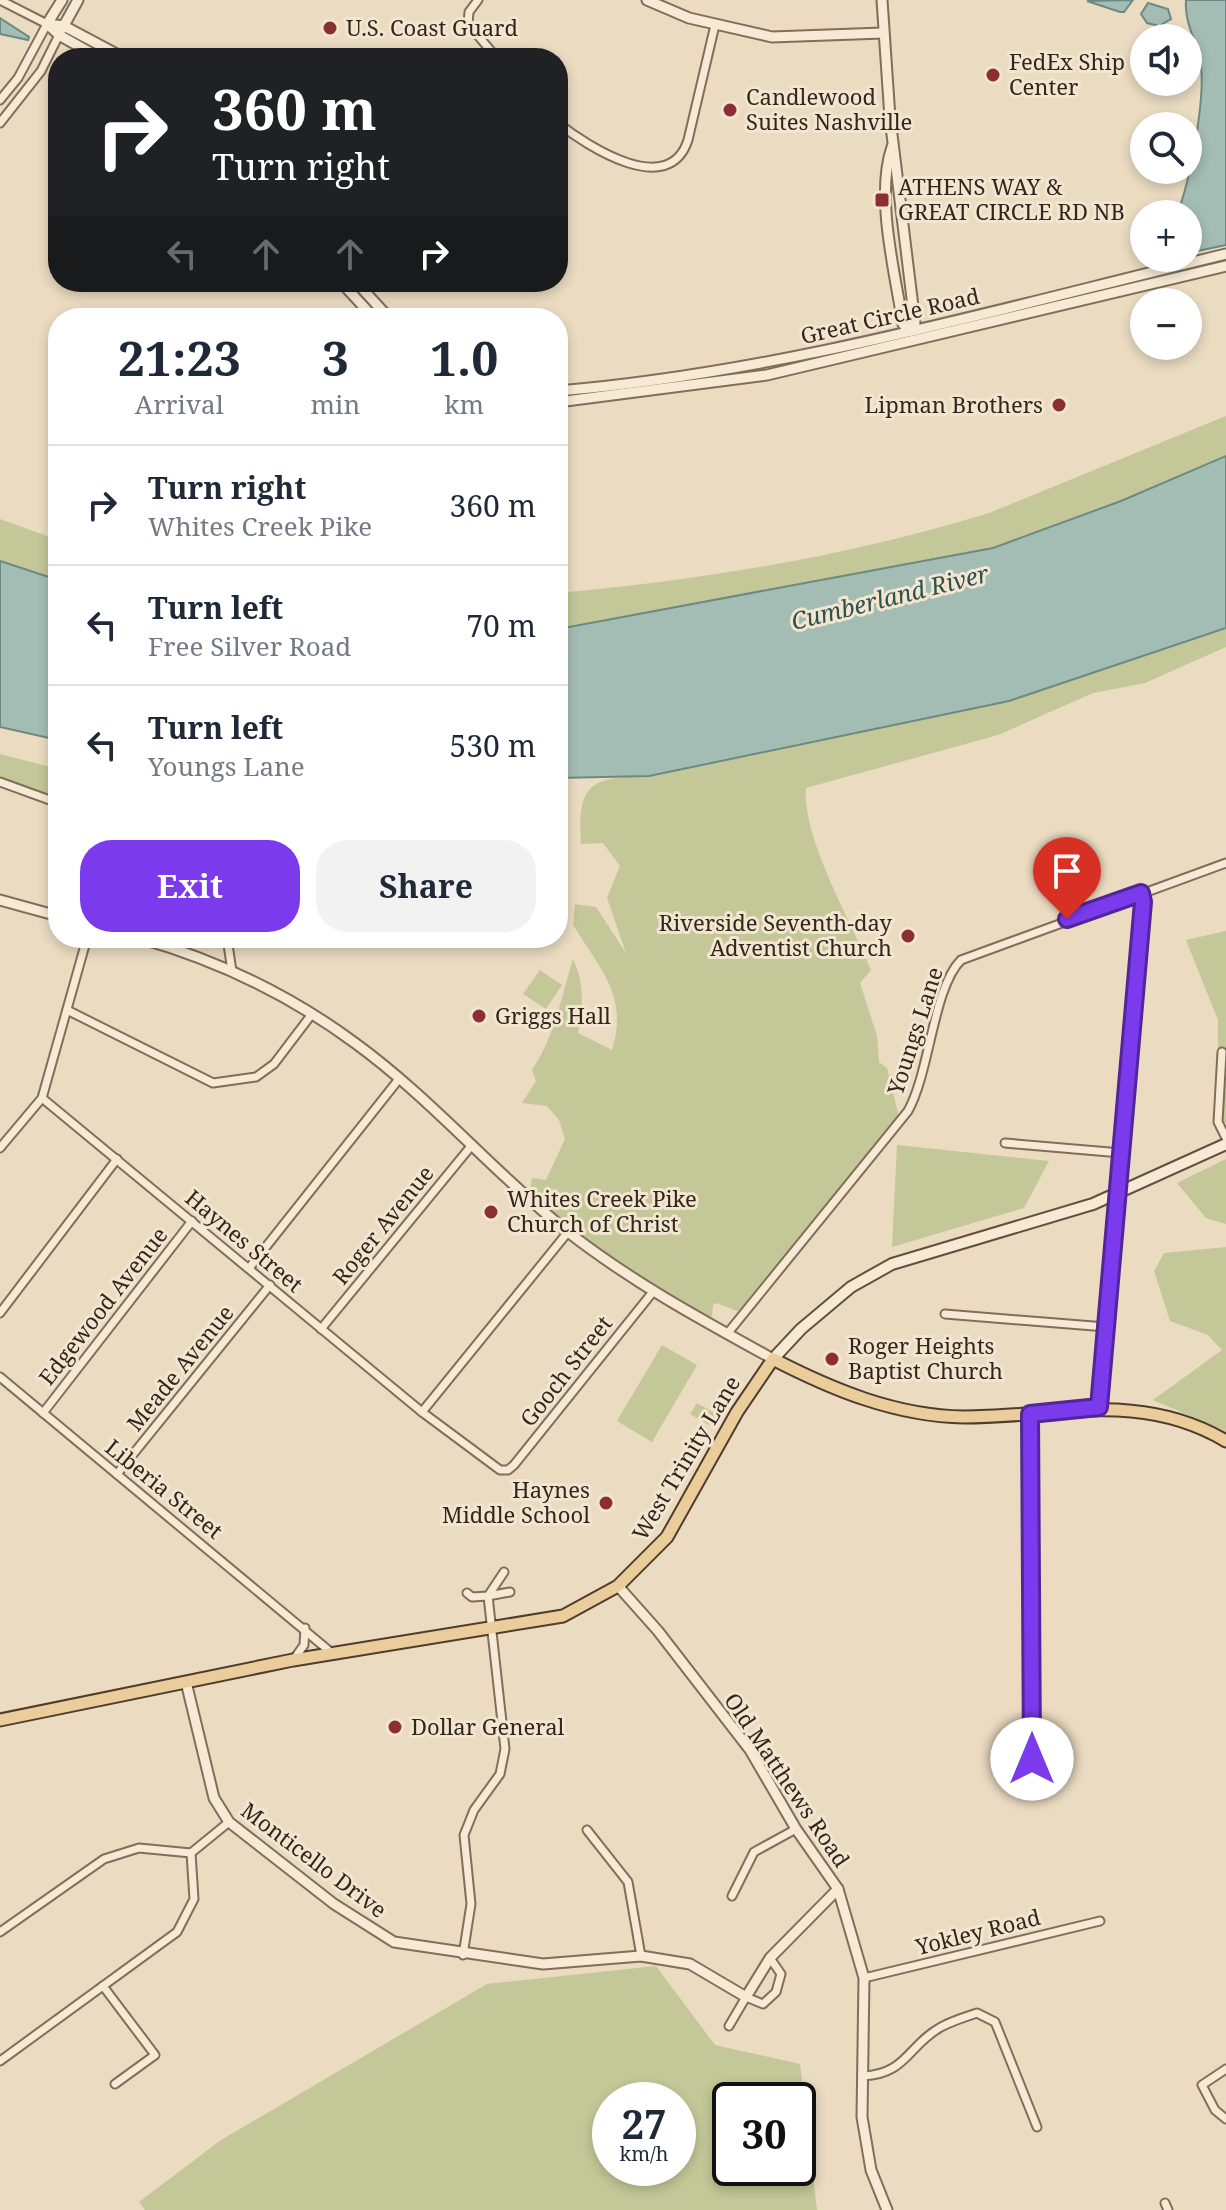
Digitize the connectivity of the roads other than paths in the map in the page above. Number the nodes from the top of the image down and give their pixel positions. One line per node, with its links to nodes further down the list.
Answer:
1 (0, 0): 7 (street)
2 (62, 0): 7 (street)
3 (78, 0): 9 (street)
4 (478, 0): 14 (street)
5 (647, 0): 8 (street)
6 (882, 0): 10 (street)
7 (47, 24): 9 (street); 16 (street)
8 (715, 25): 10 (street); 18 (street)
9 (61, 31): 11 (street); 12 (street); 13 (street)
10 (883, 33): 19 (street)
11 (52, 48)
12 (86, 48)
13 (101, 48)
14 (488, 48)
15 (48, 57): 17 (street)
16 (0, 100)
17 (0, 123)
18 (568, 129)
19 (893, 145): 20 (street); 23 (street)
20 (892, 247): 23 (street); 28 (street)
21 (1226, 257): 28 (street, Great Circle Road)
22 (1226, 266): 29 (street, Great Circle Road)
23 (907, 276): 28 (street)
24 (350, 292): 26 (street)
25 (365, 292): 27 (street)
26 (365, 308)
27 (380, 308)
28 (909, 329): 29 (street); 30 (street, Great Circle Road)
29 (912, 342): 31 (street, Great Circle Road)
30 (568, 390)
31 (568, 401)
32 (0, 782): 33 (street)
33 (48, 799)
34 (1226, 863): 35 (street, Youngs Lane)
35 (1141, 893): 52 (street); 64 (street, Youngs Lane)
36 (0, 900): 37 (street)
37 (48, 913)
38 (84, 948): 42 (street)
39 (167, 948): 41 (street)
40 (229, 948): 41 (street)
41 (232, 971): 43 (street)
42 (67, 1010): 43 (street); 46 (street)
43 (312, 1014): 45 (street)
44 (1222, 1052): 48 (street)
45 (399, 1079): 50 (street); 57 (street)
46 (42, 1098): 47 (street); 53 (street, Haynes Street)
47 (4, 1138): 51 (street)
48 (1226, 1141): 54 (main road, West Trinity Lane)
49 (1005, 1143): 52 (street)
50 (472, 1145): 56 (street); 63 (street, Roger Avenue)
51 (0, 1148)
52 (1121, 1153): 54 (street)
53 (117, 1159): 55 (street, Haynes Street); 60 (street)
54 (1116, 1194): 62 (street); 65 (main road, West Trinity Lane)
55 (192, 1221): 57 (street, Haynes Street); 69 (street, Edgewood Avenue)
56 (568, 1232): 59 (street); 68 (street)
57 (250, 1267): 58 (street, Haynes Street)
58 (270, 1285): 63 (street, Haynes Street); 73 (street, Meade Avenue)
59 (652, 1293): 64 (street); 72 (street, Gooch Street)
60 (0, 1313)
61 (945, 1314): 62 (street)
62 (1106, 1327): 67 (street)
63 (321, 1329): 68 (street, Haynes Street)
64 (727, 1334): 65 (street)
65 (773, 1359): 70 (main road); 75 (main road, West Trinity Lane)
66 (0, 1377): 69 (street, Liberia Street)
67 (1099, 1407): 70 (main road); 71 (main road)
68 (422, 1412): 72 (street, Haynes Street)
69 (43, 1413): 73 (street, Liberia Street)
70 (1030, 1414): 85 (street)
71 (1226, 1441)
72 (508, 1470)
73 (117, 1474): 79 (street, Liberia Street)
74 (504, 1572): 78 (street)
75 (618, 1586): 80 (main road, West Trinity Lane); 87 (street, Old Matthews Road)
76 (510, 1592): 78 (street)
77 (467, 1593): 78 (street)
78 (488, 1596): 80 (street)
79 (305, 1628): 81 (street, Liberia Street); 82 (street)
80 (492, 1630): 81 (main road, West Trinity Lane); 94 (street)
81 (333, 1654): 82 (main road, West Trinity Lane)
82 (293, 1660): 83 (main road, West Trinity Lane)
83 (186, 1682): 84 (main road, West Trinity Lane); 86 (street, Monticello Drive)
84 (0, 1720)
85 (1032, 1790)
86 (229, 1822): 89 (street); 94 (street, Monticello Drive)
87 (796, 1829): 90 (street, Old Matthews Road); 91 (street)
88 (587, 1830): 95 (street)
89 (191, 1853): 93 (street); 98 (street)
90 (838, 1889): 96 (street); 97 (street, Old Matthews Road)
91 (732, 1896)
92 (1100, 1921): 97 (street, Yokley Road)
93 (0, 1932)
94 (463, 1955): 95 (street, Monticello Drive)
95 (641, 1956): 99 (street, Monticello Drive)
96 (770, 1958): 99 (street); 99 (street)
97 (864, 1978): 103 (street, Old Matthews Road)
98 (103, 1986): 101 (street); 104 (street)
99 (746, 1997): 100 (street)
100 (729, 2026)
101 (0, 2061)
102 (1226, 2069): 105 (street)
103 (863, 2076): 106 (street); 107 (street, Old Matthews Road)
104 (115, 2084)
105 (1226, 2119)
106 (1037, 2127)
107 (887, 2210)

